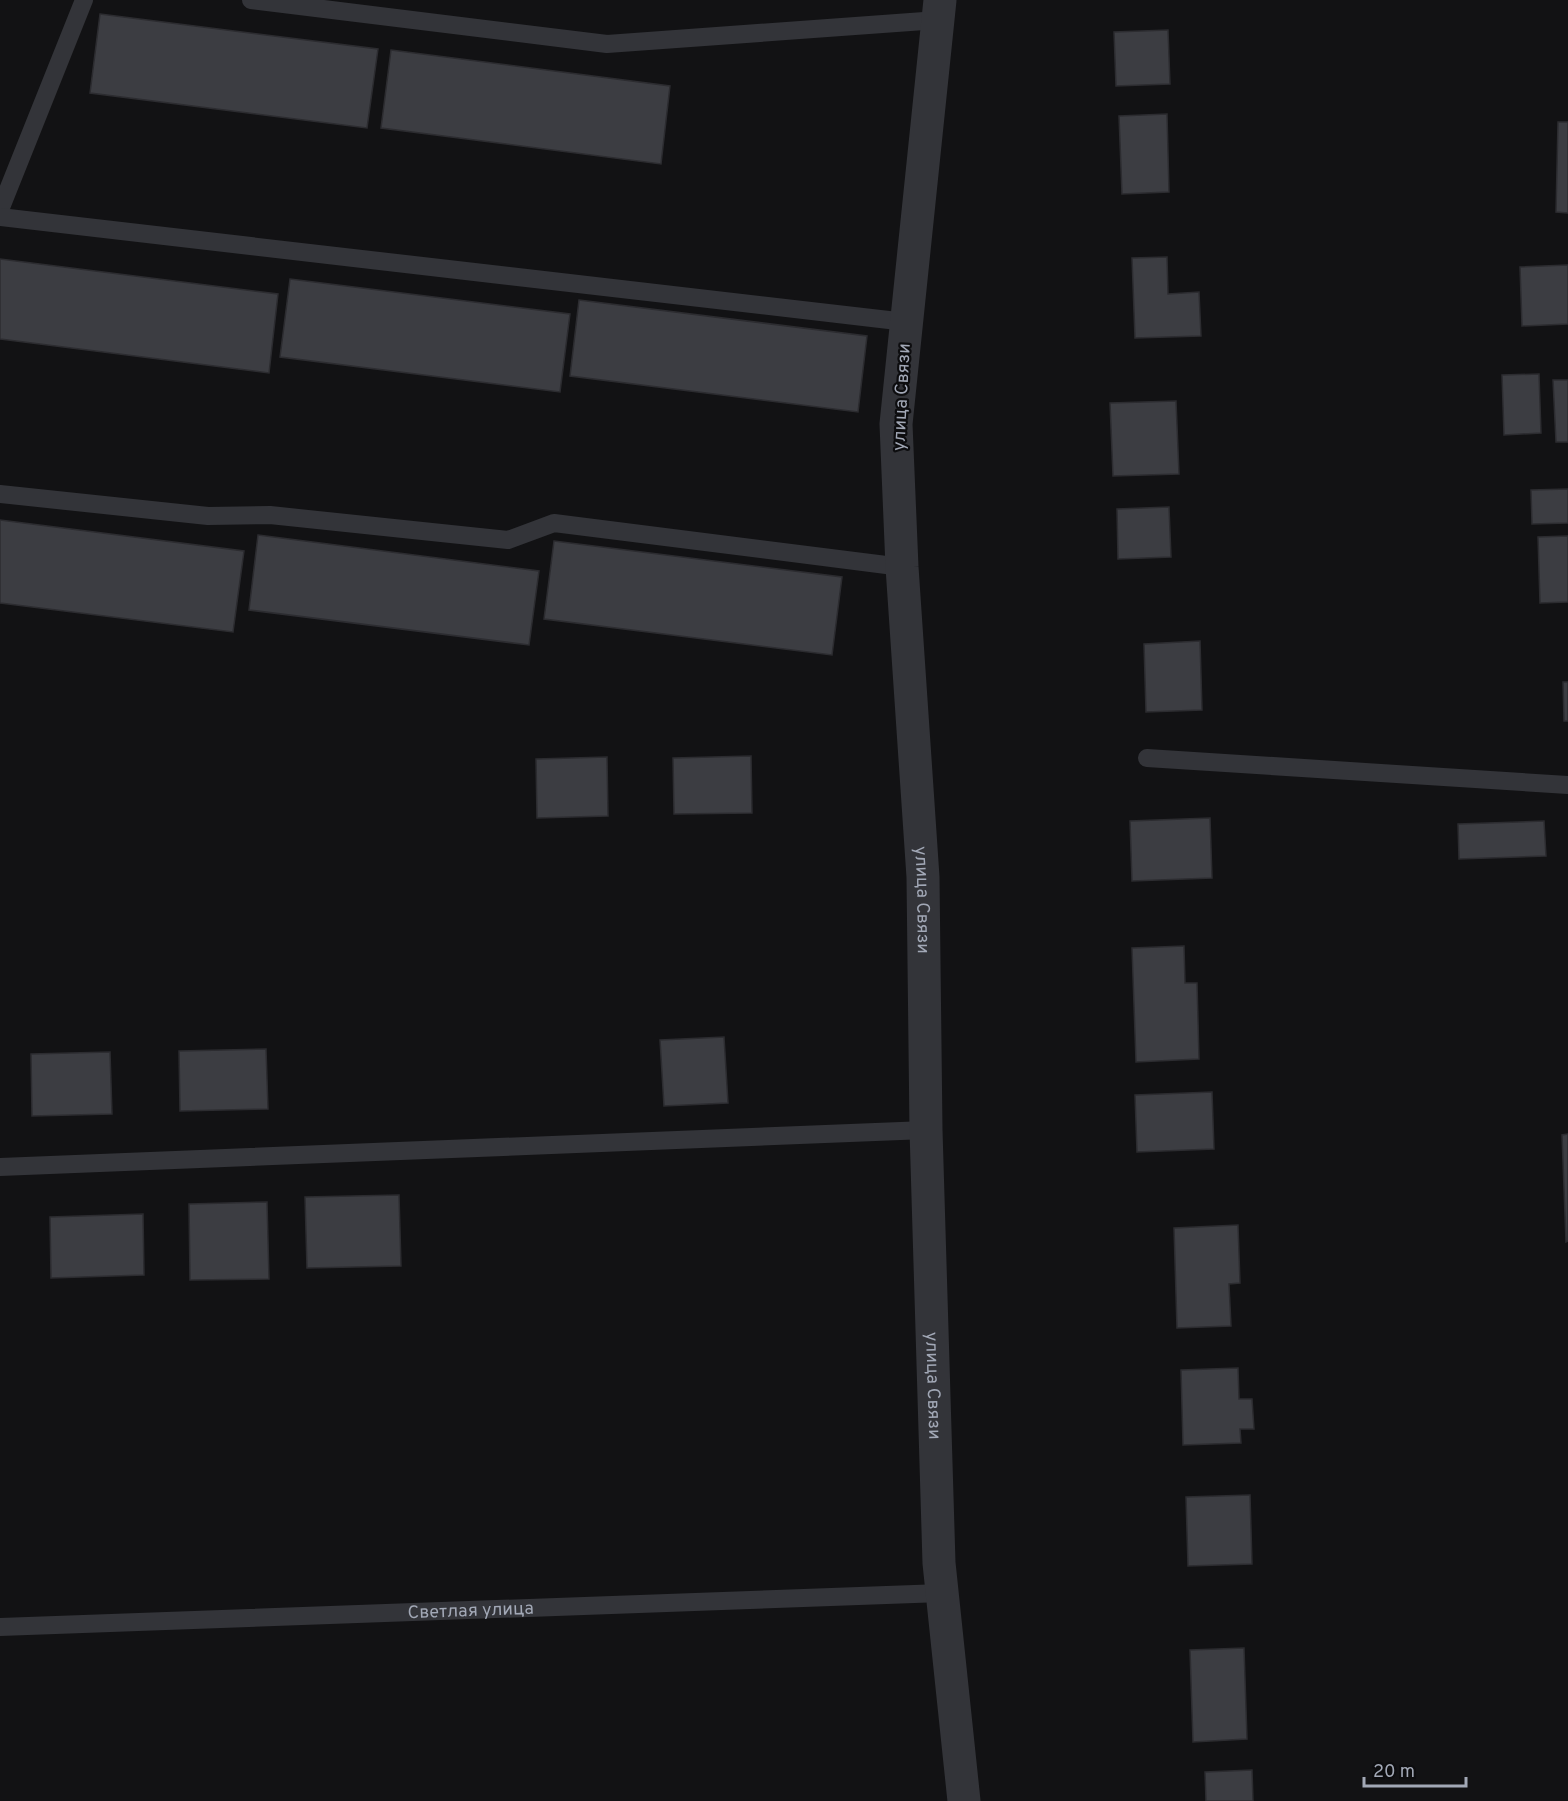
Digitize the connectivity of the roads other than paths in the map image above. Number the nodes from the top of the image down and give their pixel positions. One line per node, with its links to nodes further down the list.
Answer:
1 (84, 0): 4 (lane)
2 (251, 0): 3 (lane)
3 (939, 10): 6 (street, улица Связи)
4 (0, 210)
5 (0, 217): 6 (lane)
6 (906, 322): 8 (street, улица Связи)
7 (0, 495): 8 (lane)
8 (902, 567): 11 (street, улица Связи)
9 (1147, 758): 10 (lane)
10 (1568, 785)
11 (926, 1130): 12 (lane); 13 (street, улица Связи)
12 (0, 1167)
13 (942, 1593): 14 (lane, Светлая улица); 15 (street, улица Связи)
14 (0, 1627)
15 (964, 1801)

